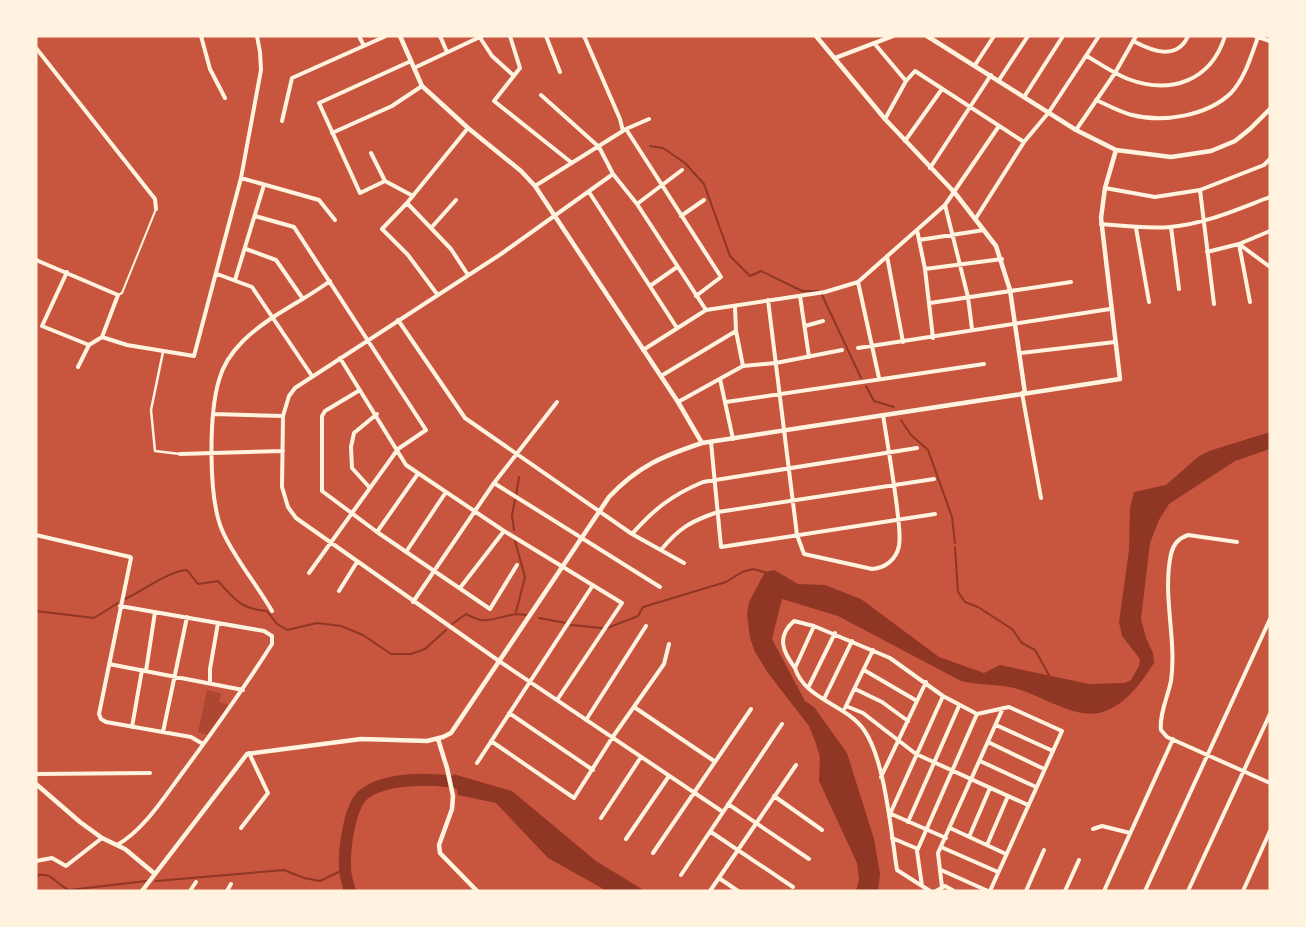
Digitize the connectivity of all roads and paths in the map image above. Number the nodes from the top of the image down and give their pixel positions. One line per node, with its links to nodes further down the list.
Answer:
1 (201, 36): 44 (street)
2 (257, 36): 67 (street)
3 (359, 36): 26 (street)
4 (386, 36): 26 (street)
5 (400, 36): 31 (street)
6 (440, 36): 28 (street)
7 (510, 36): 36 (street)
8 (546, 36): 34 (street)
9 (584, 36): 54 (street)
10 (816, 36): 30 (street)
11 (893, 36): 22 (street)
12 (927, 36): 32 (street)
13 (994, 36): 32 (street)
14 (1028, 36): 38 (street)
15 (1063, 36): 43 (street)
16 (1099, 36): 29 (street)
17 (1136, 36): 23 (street)
18 (1188, 36): 23 (street)
19 (1224, 36): 35 (street)
20 (480, 37): 28 (street); 36 (street)
21 (1257, 37): 24 (street); 45 (street)
22 (881, 38): 25 (street)
23 (1133, 41): 35 (street)
24 (1270, 41)
25 (874, 43): 30 (street); 39 (street)
26 (364, 46): 51 (street)
27 (36, 48): 83 (street)
28 (447, 52): 33 (street)
29 (1087, 56): 35 (street); 48 (street)
30 (835, 58): 50 (street)
31 (410, 61): 33 (street); 56 (street)
32 (975, 65): 37 (street)
33 (414, 68): 40 (street)
34 (560, 72)
35 (1115, 72): 45 (street)
36 (513, 75): 63 (street)
37 (991, 75): 38 (street); 46 (street)
38 (999, 80): 43 (street)
39 (906, 81): 41 (street); 50 (street)
40 (422, 86): 53 (street); 56 (street)
41 (942, 89): 46 (street); 57 (street)
42 (540, 95): 59 (street)
43 (1024, 96): 48 (street)
44 (225, 98)
45 (1096, 100): 55 (street)
46 (969, 107): 52 (street); 64 (street)
47 (1270, 109): 60 (street)
48 (1049, 112): 55 (street); 58 (street)
49 (649, 119): 54 (street)
50 (884, 119): 57 (street)
51 (282, 121)
52 (999, 126): 58 (street); 75 (street)
53 (468, 128): 70 (street); 76 (street)
54 (625, 130): 59 (street); 71 (street)
55 (1076, 130): 60 (street)
56 (332, 133): 68 (street)
57 (905, 141): 64 (street)
58 (1024, 142): 87 (street)
59 (599, 147): 63 (street); 66 (street)
60 (1116, 150): 72 (street)
61 (371, 153): 68 (street)
62 (1270, 159): 73 (street)
63 (572, 163): 70 (street)
64 (930, 168): 75 (street)
65 (682, 170): 71 (street)
66 (613, 174): 74 (street); 81 (street)
67 (241, 178): 69 (street); 110 (street)
68 (385, 180): 76 (street)
69 (264, 184): 85 (street); 88 (street)
70 (535, 186): 84 (street)
71 (662, 186): 81 (street); 86 (street)
72 (1105, 188): 73 (street); 90 (street)
73 (1200, 190): 89 (street)
74 (589, 192): 84 (street); 116 (street)
75 (954, 193): 82 (street); 87 (street)
76 (413, 196): 80 (street)
77 (1269, 198): 89 (street)
78 (456, 200): 92 (street)
79 (704, 200): 86 (street)
80 (407, 203): 92 (street); 119 (street)
81 (637, 204): 106 (street)
82 (945, 205): 94 (street); 97 (street)
83 (156, 209): 120 (lane)
84 (556, 215): 111 (street); 149 (street)
85 (255, 216): 100 (street); 113 (street)
86 (681, 216): 121 (street)
87 (976, 218): 95 (street)
88 (335, 220)
89 (1202, 222): 91 (street); 101 (street)
90 (1101, 224): 93 (street); 131 (street)
91 (1171, 227): 93 (street); 117 (street)
92 (431, 228): 111 (street)
93 (1136, 228): 126 (street)
94 (917, 230): 98 (street); 102 (street)
95 (984, 230): 97 (street); 103 (street)
96 (1270, 231): 99 (street)
97 (954, 235): 98 (street); 105 (street)
98 (919, 240): 108 (street)
99 (1239, 244): 101 (street); 107 (street); 127 (street)
100 (246, 249): 112 (street); 124 (street)
101 (1207, 252): 129 (street)
102 (887, 256): 114 (street); 144 (street)
103 (1002, 259): 105 (street); 118 (street)
104 (36, 260): 109 (street)
105 (960, 263): 108 (street); 123 (street)
106 (678, 267): 116 (street); 121 (street)
107 (1270, 267)
108 (925, 269): 128 (street)
109 (67, 272): 120 (street); 146 (street)
110 (217, 274): 112 (street); 151 (street)
111 (468, 274): 119 (street)
112 (235, 280): 133 (street)
113 (330, 281): 124 (street); 143 (street)
114 (858, 282): 122 (street); 147 (street)
115 (1071, 282): 118 (street)
116 (650, 286): 138 (street)
117 (1178, 288)
118 (1010, 290): 123 (street); 136 (street)
119 (437, 294): 134 (street)
120 (118, 295): 141 (street)
121 (696, 296): 132 (street)
122 (800, 296): 125 (street); 137 (street)
123 (968, 297): 128 (street); 139 (street)
124 (303, 298): 133 (street)
125 (768, 300): 130 (street); 155 (street)
126 (1149, 302)
127 (1250, 302)
128 (930, 303): 142 (street)
129 (1214, 304)
130 (735, 307): 132 (street); 140 (street)
131 (1110, 309): 136 (street); 145 (street)
132 (706, 310): 138 (street)
133 (274, 318): 159 (street); 169 (street)
134 (398, 320): 143 (street); 183 (street)
135 (824, 321): 137 (street)
136 (1016, 323): 139 (street); 152 (street)
137 (805, 326): 153 (street)
138 (677, 328): 149 (street)
139 (972, 329): 142 (street)
140 (736, 331): 157 (street); 160 (street)
141 (102, 337): 146 (street); 151 (street)
142 (933, 338): 144 (street)
143 (368, 340): 154 (street); 178 (street)
144 (903, 342): 147 (street)
145 (1115, 342): 152 (street); 164 (street)
146 (90, 345): 158 (street)
147 (873, 346): 148 (street); 161 (street)
148 (858, 348)
149 (643, 350): 160 (street)
150 (842, 350): 153 (street)
151 (163, 352): 182 (street)
152 (1020, 353): 164 (street)
153 (810, 357): 155 (street)
154 (340, 358): 159 (street); 163 (street)
155 (776, 363): 157 (street); 165 (street)
156 (984, 364): 161 (street)
157 (742, 366): 162 (street)
158 (78, 367)
159 (312, 376): 172 (street)
160 (660, 376): 167 (street)
161 (879, 378): 165 (street)
162 (720, 379): 167 (street); 168 (street)
163 (360, 390): 170 (street); 198 (street)
164 (1024, 393): 171 (street); 192 (street)
165 (780, 394): 168 (street); 173 (street)
166 (557, 402): 183 (street)
167 (678, 402): 176 (street)
168 (726, 402): 174 (street)
169 (214, 414): 172 (street); 180 (street)
170 (377, 414): 178 (street); 190 (street)
171 (882, 415): 173 (street); 181 (street)
172 (283, 416): 179 (street)
173 (784, 431): 174 (street); 184 (street)
174 (733, 439): 175 (street)
175 (711, 442): 176 (street); 186 (street)
176 (702, 443): 195 (street)
177 (917, 448): 181 (street)
178 (398, 449): 185 (street); 190 (street)
179 (283, 451): 180 (street); 206 (street)
180 (213, 453): 182 (street); 222 (street)
181 (889, 453): 184 (street); 189 (street)
182 (180, 454)
183 (515, 454): 188 (street); 195 (street)
184 (789, 468): 186 (street); 193 (street)
185 (417, 475): 191 (street); 200 (street)
186 (715, 478): 196 (street); 202 (street)
187 (934, 479): 189 (street)
188 (494, 484): 194 (street); 205 (street)
189 (894, 486): 193 (street); 199 (street)
190 (370, 488): 198 (street)
191 (446, 492): 194 (street); 209 (street)
192 (1040, 498)
193 (793, 501): 196 (street); 204 (street)
194 (475, 511): 201 (street); 214 (street)
195 (598, 512): 202 (street); 205 (street)
196 (718, 512): 204 (street); 208 (street)
197 (935, 514): 199 (street)
198 (353, 515): 200 (street); 206 (street)
199 (899, 521): 204 (street); 204 (street)
200 (377, 532): 209 (street)
201 (504, 532): 213 (street); 218 (street)
202 (632, 534): 208 (street)
203 (36, 535): 221 (street)
204 (797, 535)
205 (581, 539): 213 (street); 217 (street)
206 (330, 542): 210 (street); 215 (street)
207 (1237, 542): 265 (street)
208 (661, 550): 211 (street)
209 (406, 552): 214 (street)
210 (357, 562): 219 (street); 220 (street)
211 (684, 563)
212 (517, 565): 218 (street)
213 (562, 566): 216 (street); 233 (street)
214 (434, 572): 218 (street); 220 (street)
215 (309, 573)
216 (593, 585): 239 (street); 247 (street)
217 (660, 587)
218 (460, 588)
219 (339, 591)
220 (413, 602): 233 (street)
221 (120, 606): 223 (street); 234 (street)
222 (272, 610)
223 (155, 612): 224 (street); 237 (street)
224 (187, 618): 226 (street); 238 (street)
225 (1270, 619): 273 (street)
226 (218, 623): 241 (street); 244 (street)
227 (646, 626): 257 (street)
228 (814, 626): 229 (street); 235 (street); 235 (street)
229 (835, 633): 230 (street); 242 (street)
230 (852, 641): 232 (street); 246 (street)
231 (668, 644): 250 (street)
232 (873, 650): 236 (street); 240 (street)
233 (499, 661): 239 (street); 264 (street)
234 (109, 664): 237 (street); 261 (street)
235 (795, 668): 242 (street)
236 (864, 670): 243 (street); 248 (street)
237 (144, 671): 238 (street); 261 (street)
238 (176, 676): 241 (street); 262 (street)
239 (529, 682): 247 (street); 254 (street)
240 (926, 682): 245 (street); 248 (street)
241 (210, 683): 244 (street)
242 (808, 688): 246 (street)
243 (855, 689): 251 (street); 258 (street)
244 (243, 690): 269 (street)
245 (943, 696): 249 (street); 272 (street)
246 (824, 699): 251 (street)
247 (557, 700): 257 (street)
248 (917, 700): 258 (street)
249 (959, 706): 255 (street); 278 (street)
250 (634, 707): 263 (street); 275 (street)
251 (845, 708): 267 (street); 287 (street)
252 (1003, 708): 255 (street); 260 (street); 270 (street)
253 (751, 709): 275 (street)
254 (509, 713): 266 (street); 281 (street)
255 (977, 714): 282 (street)
256 (1270, 714): 283 (street)
257 (586, 720): 263 (street)
258 (908, 720): 267 (street)
259 (782, 724): 296 (street)
260 (996, 725): 268 (street); 270 (street)
261 (132, 726): 262 (street)
262 (163, 732): 269 (street)
263 (612, 738): 274 (street); 281 (street)
264 (438, 739): 271 (street); 340 (street)
265 (1173, 739): 273 (street); 310 (street)
266 (490, 741): 277 (street); 281 (street)
267 (899, 742): 272 (street); 287 (street)
268 (988, 742): 276 (street); 280 (street)
269 (203, 744): 316 (street)
270 (1053, 751): 280 (street)
271 (249, 753): 303 (street); 329 (street)
272 (916, 754): 278 (street); 299 (street)
273 (1207, 755): 283 (street); 350 (street)
274 (641, 757): 286 (street); 300 (street)
275 (714, 761): 293 (street)
276 (980, 761): 288 (street); 291 (street)
277 (477, 763)
278 (934, 763): 282 (street); 301 (street)
279 (796, 765): 294 (street)
280 (1044, 769): 291 (street)
281 (592, 770)
282 (952, 771): 288 (street); 306 (street)
283 (1243, 771): 289 (street); 351 (street)
284 (150, 773): 285 (street)
285 (36, 774)
286 (668, 776): 293 (street); 315 (street)
287 (881, 778): 299 (street)
288 (972, 780): 292 (street); 304 (street)
289 (1270, 783)
290 (36, 784): 312 (street)
291 (1036, 787): 297 (street)
292 (990, 788): 295 (street); 311 (street)
293 (693, 792): 298 (street); 322 (street)
294 (774, 796): 302 (street); 307 (street)
295 (1008, 796): 297 (street); 317 (street)
296 (728, 804): 298 (street); 302 (street)
297 (1028, 805): 323 (street)
298 (723, 812): 309 (street)
299 (889, 813): 301 (street); 313 (street)
300 (602, 818)
301 (908, 822): 306 (street)
302 (756, 823): 320 (street); 324 (street)
303 (241, 828)
304 (950, 828): 311 (street); 314 (street)
305 (1092, 828): 310 (street)
306 (926, 829): 314 (street); 319 (street)
307 (822, 830)
308 (1270, 831): 352 (street)
309 (711, 832): 320 (street); 330 (street)
310 (1130, 833): 349 (street)
311 (969, 837): 317 (street)
312 (102, 838): 316 (street); 326 (street)
313 (892, 838): 319 (street); 334 (street)
314 (946, 838): 318 (street)
315 (626, 839)
316 (117, 845): 329 (street)
317 (987, 845): 323 (street)
318 (941, 847): 327 (street); 328 (street)
319 (918, 849): 334 (street)
320 (737, 850): 331 (street); 335 (street)
321 (1044, 850): 347 (street)
322 (653, 853)
323 (1006, 854): 328 (street)
324 (809, 859)
325 (1079, 860): 348 (street)
326 (36, 861)
327 (940, 870): 336 (street); 346 (street)
328 (998, 872): 346 (street)
329 (155, 874): 337 (street)
330 (681, 875)
331 (719, 878): 341 (street); 342 (street)
332 (196, 882): 338 (street)
333 (231, 884): 339 (street)
334 (922, 886): 343 (street)
335 (792, 887)
336 (942, 887): 344 (street); 345 (street)
337 (143, 890)
338 (190, 891)
339 (226, 891)
340 (477, 891)
341 (710, 891)
342 (738, 891)
343 (930, 891)
344 (936, 891)
345 (954, 891)
346 (989, 891)
347 (1026, 891)
348 (1065, 891)
349 (1104, 891)
350 (1145, 891)
351 (1188, 891)
352 (1243, 891)

